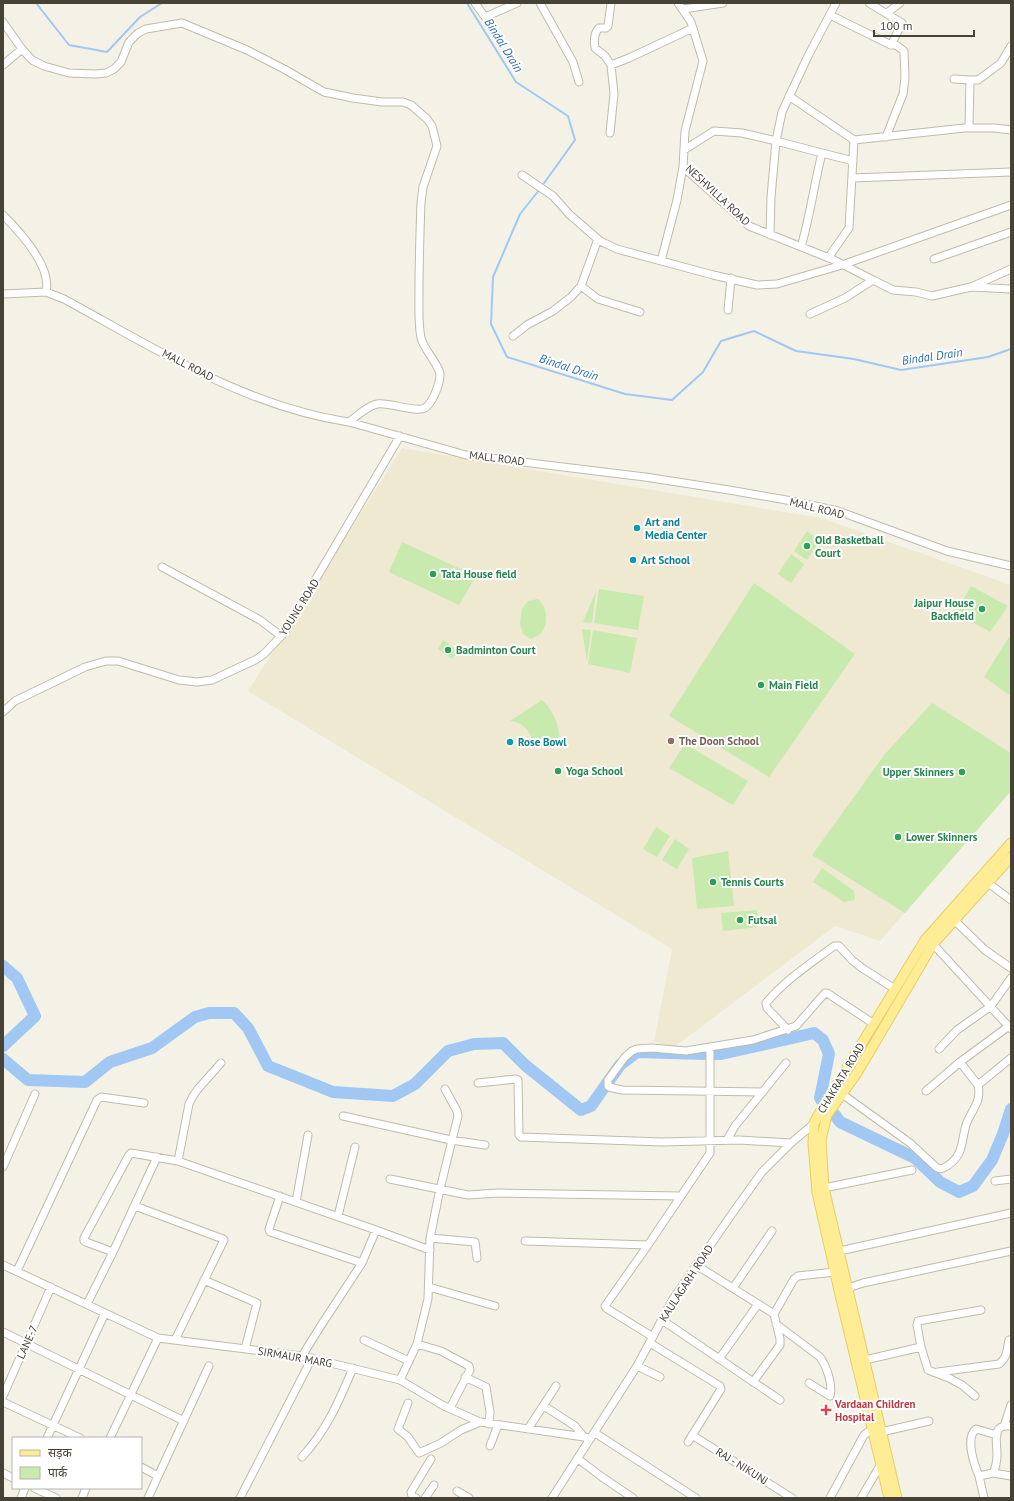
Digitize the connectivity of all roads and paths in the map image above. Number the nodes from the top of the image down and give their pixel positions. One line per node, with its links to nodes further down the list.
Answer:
1 (475, 3): 2 (street)
2 (517, 3)
3 (540, 3): 22 (street)
4 (611, 3): 19 (street)
5 (678, 3): 10 (street, NESHVILLA ROAD)
6 (723, 3): 10 (street)
7 (836, 3): 12 (street)
8 (868, 3): 11 (street)
9 (900, 3): 11 (street)
10 (683, 9): 14 (street, NESHVILLA ROAD)
11 (887, 13): 15 (street)
12 (830, 15): 15 (street); 23 (street)
13 (3, 22): 17 (street)
14 (693, 28): 19 (street); 30 (street, NESHVILLA ROAD)
15 (891, 45): 27 (street)
16 (1011, 46): 21 (street)
17 (22, 49): 18 (street); 59 (street)
18 (3, 65)
19 (611, 65): 26 (street)
20 (954, 79): 21 (street)
21 (970, 80): 24 (street)
22 (579, 82)
23 (789, 96): 28 (street); 29 (street)
24 (969, 128): 25 (street); 27 (street)
25 (1011, 130)
26 (610, 133)
27 (886, 137): 28 (street)
28 (854, 140): 32 (street)
29 (776, 141): 30 (street); 31 (street); 40 (street)
30 (684, 150): 33 (street, NESHVILLA ROAD)
31 (822, 153): 32 (street); 42 (street)
32 (853, 161): 36 (street)
33 (683, 166): 40 (street, NESHVILLA ROAD); 45 (street)
34 (1011, 172): 36 (street)
35 (522, 175): 41 (street)
36 (852, 178): 43 (street)
37 (1011, 205): 46 (street)
38 (3, 215): 53 (street)
39 (1011, 232): 44 (street)
40 (770, 235): 42 (street, NESHVILLA ROAD)
41 (598, 239): 45 (street); 50 (street)
42 (801, 247): 43 (street, NESHVILLA ROAD)
43 (828, 258): 46 (street, NESHVILLA ROAD)
44 (934, 259)
45 (661, 261): 48 (street)
46 (842, 264): 48 (street); 49 (street, NESHVILLA ROAD)
47 (1011, 269): 51 (street)
48 (731, 278): 55 (street)
49 (873, 280): 51 (street, NESHVILLA ROAD); 57 (street)
50 (581, 286): 56 (street); 58 (street)
51 (971, 287): 52 (street)
52 (1011, 289)
53 (46, 292): 54 (street, MALL ROAD); 59 (street, MALL ROAD)
54 (3, 294)
55 (728, 310)
56 (640, 312)
57 (810, 314)
58 (513, 336)
59 (349, 422): 60 (street, MALL ROAD)
60 (400, 436): 61 (street, MALL ROAD); 63 (street, YOUNG ROAD)
61 (1011, 566)
62 (162, 567): 63 (street)
63 (281, 636): 64 (street, YOUNG ROAD)
64 (3, 712)
65 (1011, 843): 67 (main road, CHAKRATA ROAD)
66 (1011, 857): 67 (main road, CHAKRATA ROAD)
67 (984, 880): 68 (street); 69 (main road, CHAKRATA ROAD); 73 (main road, CHAKRATA ROAD)
68 (1011, 900)
69 (954, 920): 70 (main road, CHAKRATA ROAD); 71 (street)
70 (932, 944): 74 (street); 92 (main road, CHAKRATA ROAD)
71 (1011, 968)
72 (1011, 978): 74 (street)
73 (896, 989): 75 (main road, CHAKRATA ROAD); 77 (street)
74 (991, 1006): 76 (street); 79 (street)
75 (874, 1024): 77 (street); 86 (main road, CHAKRATA ROAD)
76 (1010, 1027): 81 (street)
77 (788, 1030): 78 (street)
78 (710, 1047): 88 (street); 88 (street)
79 (939, 1049)
80 (1011, 1058): 85 (street)
81 (960, 1062): 85 (street); 89 (street)
82 (786, 1063): 90 (street)
83 (221, 1064): 105 (street)
84 (478, 1083): 99 (street)
85 (978, 1085): 92 (street)
86 (834, 1088): 92 (street); 96 (main road, CHAKRATA ROAD)
87 (445, 1089): 98 (street)
88 (710, 1091): 90 (street); 99 (street)
89 (926, 1091)
90 (763, 1092): 100 (street)
91 (35, 1094): 106 (street)
92 (842, 1094): 94 (main road, CHAKRATA ROAD)
93 (144, 1103): 132 (street)
94 (828, 1115): 96 (street, KAULAGARH ROAD); 111 (main road, CHAKRATA ROAD)
95 (343, 1116): 98 (street)
96 (814, 1123): 101 (street, KAULAGARH ROAD); 127 (main road, CHAKRATA ROAD)
97 (308, 1135): 115 (street)
98 (452, 1140): 102 (street); 112 (street)
99 (710, 1140): 100 (street); 114 (street)
100 (727, 1140): 101 (street)
101 (791, 1143): 131 (street, KAULAGARH ROAD)
102 (485, 1145)
103 (355, 1147): 118 (street)
104 (157, 1157): 105 (street); 116 (street); 126 (street)
105 (178, 1161): 113 (street)
106 (3, 1167)
107 (912, 1170): 111 (street)
108 (390, 1179): 112 (street)
109 (1011, 1179): 110 (street)
110 (995, 1181)
111 (824, 1188): 127 (main road, CHAKRATA ROAD)
112 (440, 1189): 114 (street); 121 (street)
113 (280, 1196): 115 (street); 129 (street)
114 (681, 1196): 123 (street)
115 (296, 1202): 118 (street)
116 (135, 1206): 126 (street); 134 (street)
117 (1011, 1213): 127 (street)
118 (338, 1216): 119 (street)
119 (376, 1230): 124 (street); 129 (street)
120 (772, 1231): 137 (street)
121 (430, 1238): 124 (street); 128 (street)
122 (525, 1241): 123 (street)
123 (648, 1245): 151 (street)
124 (430, 1250): 136 (street)
125 (1011, 1251): 138 (street)
126 (113, 1252): 139 (street)
127 (835, 1252): 133 (main road, CHAKRATA ROAD); 138 (main road, CHAKRATA ROAD)
128 (477, 1258)
129 (362, 1263): 157 (street)
130 (3, 1265): 132 (street, SIRMAUR MARG)
131 (696, 1265): 137 (street); 145 (street, KAULAGARH ROAD)
132 (17, 1271): 135 (street, SIRMAUR MARG)
133 (835, 1272): 144 (street); 190 (main road, CHAKRATA ROAD)
134 (204, 1280): 149 (street); 156 (street)
135 (51, 1287): 139 (street, SIRMAUR MARG); 153 (street, LANE-7)
136 (429, 1287): 141 (street); 154 (street)
137 (733, 1288): 140 (street)
138 (848, 1288): 160 (main road, CHAKRATA ROAD)
139 (87, 1304): 143 (street, SIRMAUR MARG)
140 (758, 1304): 144 (street); 159 (street)
141 (495, 1306)
142 (981, 1310): 155 (street)
143 (105, 1313): 148 (street, SIRMAUR MARG); 165 (street)
144 (774, 1314): 146 (street)
145 (662, 1320): 151 (street, KAULAGARH ROAD); 159 (street)
146 (776, 1324): 170 (street); 171 (street)
147 (3, 1332): 153 (street)
148 (158, 1338): 149 (street, SIRMAUR MARG); 173 (street)
149 (175, 1340): 156 (street, SIRMAUR MARG)
150 (364, 1340): 161 (street)
151 (651, 1340): 163 (street, KAULAGARH ROAD); 191 (street)
152 (1009, 1340): 166 (street)
153 (26, 1344): 165 (street); 174 (street, LANE-7)
154 (418, 1344): 161 (street); 168 (street)
155 (922, 1347): 160 (street); 166 (street)
156 (245, 1349): 157 (street, SIRMAUR MARG)
157 (302, 1356): 158 (street, SIRMAUR MARG)
158 (312, 1358): 164 (street, SIRMAUR MARG); 217 (street)
159 (719, 1359): 170 (street)
160 (864, 1360): 190 (main road, CHAKRATA ROAD)
161 (410, 1361): 169 (street)
162 (210, 1366): 182 (street)
163 (638, 1366): 167 (street); 193 (street, KAULAGARH ROAD)
164 (353, 1368): 169 (street, SIRMAUR MARG); 199 (street)
165 (78, 1369): 173 (street); 186 (street)
166 (936, 1373): 175 (street)
167 (660, 1377)
168 (465, 1378): 181 (street); 185 (street)
169 (400, 1380): 181 (street, SIRMAUR MARG)
170 (753, 1382): 176 (street)
171 (809, 1383)
172 (556, 1386): 180 (street)
173 (131, 1395): 182 (street); 196 (street)
174 (3, 1396)
175 (975, 1396)
176 (780, 1400)
177 (3, 1402): 186 (street)
178 (408, 1403): 184 (street)
179 (1011, 1405): 188 (street)
180 (544, 1406): 189 (street); 193 (street)
181 (450, 1408): 184 (street, SIRMAUR MARG)
182 (184, 1421): 206 (street)
183 (929, 1421): 190 (street)
184 (480, 1422): 185 (street, SIRMAUR MARG)
185 (489, 1424): 187 (street, SIRMAUR MARG)
186 (53, 1425): 194 (street); 195 (street)
187 (498, 1425): 189 (street, SIRMAUR MARG); 198 (street)
188 (1008, 1426): 192 (street)
189 (528, 1429): 193 (street, SIRMAUR MARG)
190 (877, 1431): 202 (main road, CHAKRATA ROAD); 225 (street); 228 (main road, CHAKRATA ROAD)
191 (692, 1435): 197 (street); 224 (street, RAJ - NIKUNJ)
192 (997, 1435): 205 (street); 207 (street)
193 (590, 1436): 200 (street, KAULAGARH ROAD); 223 (street)
194 (47, 1437)
195 (78, 1437)
196 (110, 1437)
197 (688, 1442)
198 (490, 1446)
199 (302, 1457)
200 (578, 1459): 221 (street, KAULAGARH ROAD); 222 (street)
201 (431, 1460): 218 (street)
202 (881, 1464): 226 (street); 227 (main road, CHAKRATA ROAD)
203 (142, 1468): 206 (street)
204 (3, 1473): 209 (street)
205 (993, 1473): 207 (street); 208 (street)
206 (158, 1476): 216 (street)
207 (979, 1476): 229 (street)
208 (1011, 1476)
209 (12, 1478)
210 (434, 1485): 219 (street)
211 (24, 1489): 214 (street)
212 (36, 1489): 215 (street)
213 (457, 1491): 220 (street)
214 (20, 1498)
215 (56, 1498)
216 (148, 1498)
217 (240, 1498)
218 (416, 1498)
219 (425, 1498)
220 (469, 1498)
221 (552, 1498)
222 (633, 1498)
223 (696, 1498)
224 (792, 1498)
225 (830, 1498)
226 (861, 1498)
227 (889, 1498)
228 (897, 1498)
229 (984, 1498)

